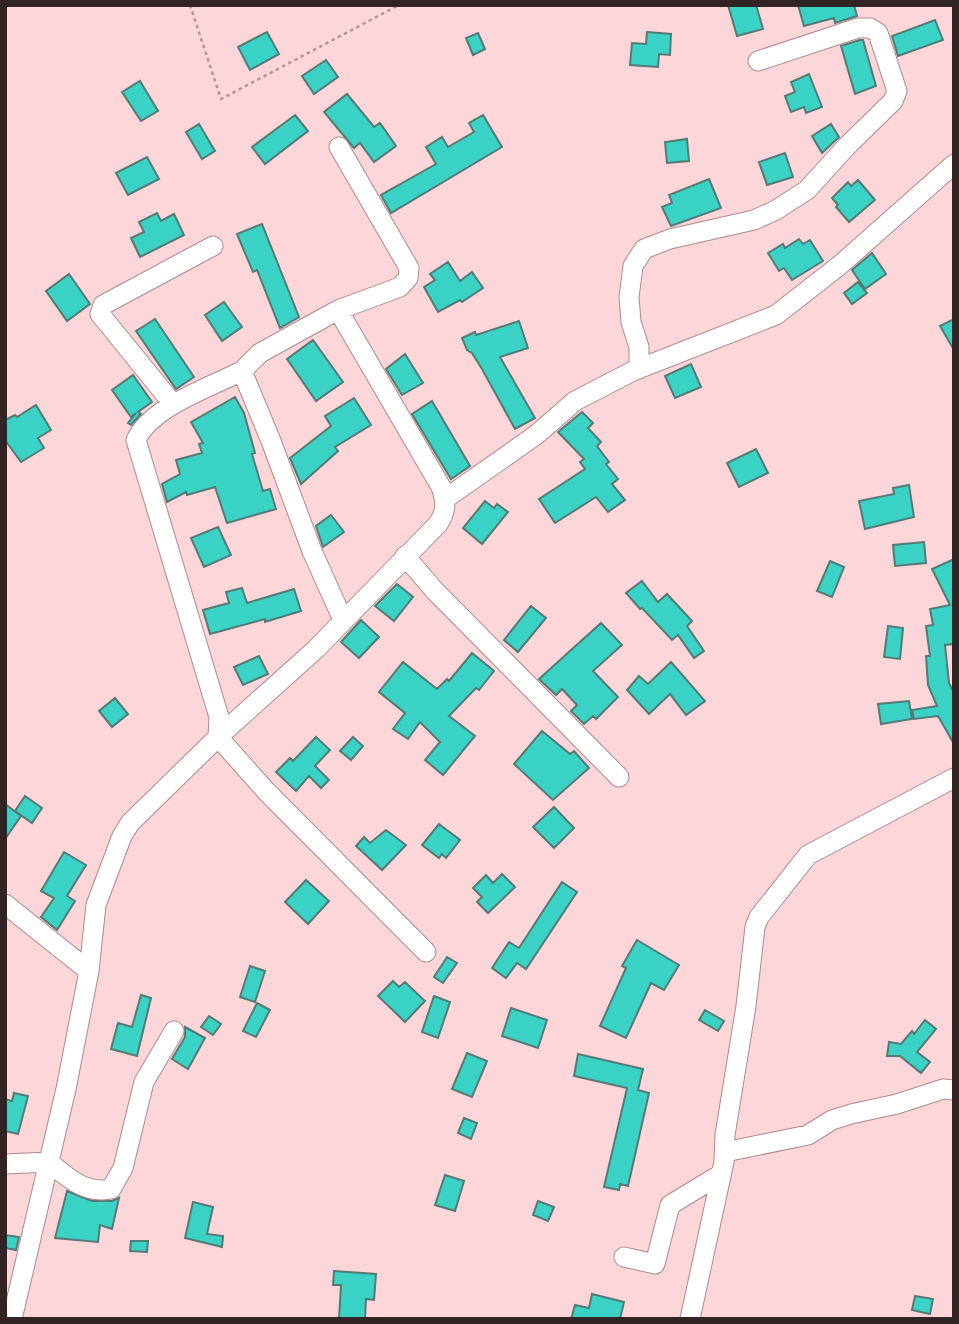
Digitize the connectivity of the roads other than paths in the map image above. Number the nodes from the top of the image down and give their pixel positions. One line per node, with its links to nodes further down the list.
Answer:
1 (758, 61): 6 (street)
2 (339, 147): 5 (street)
3 (954, 164): 6 (street)
4 (213, 246): 8 (street)
5 (338, 310): 7 (street); 9 (street)
6 (639, 369): 9 (street)
7 (242, 371): 8 (street); 11 (street)
8 (173, 404): 12 (street)
9 (445, 499): 10 (street)
10 (405, 556): 11 (street); 13 (street)
11 (344, 620): 12 (street)
12 (218, 737): 16 (street); 17 (street)
13 (620, 777)
14 (954, 778): 20 (street)
15 (5, 904): 17 (street)
16 (426, 952)
17 (89, 971): 21 (street)
18 (174, 1031): 21 (street)
19 (954, 1090): 20 (street)
20 (725, 1152): 23 (street)
21 (49, 1162): 22 (street); 25 (street)
22 (5, 1164)
23 (721, 1174): 24 (street); 26 (street)
24 (624, 1257)
25 (12, 1319)
26 (690, 1319)

